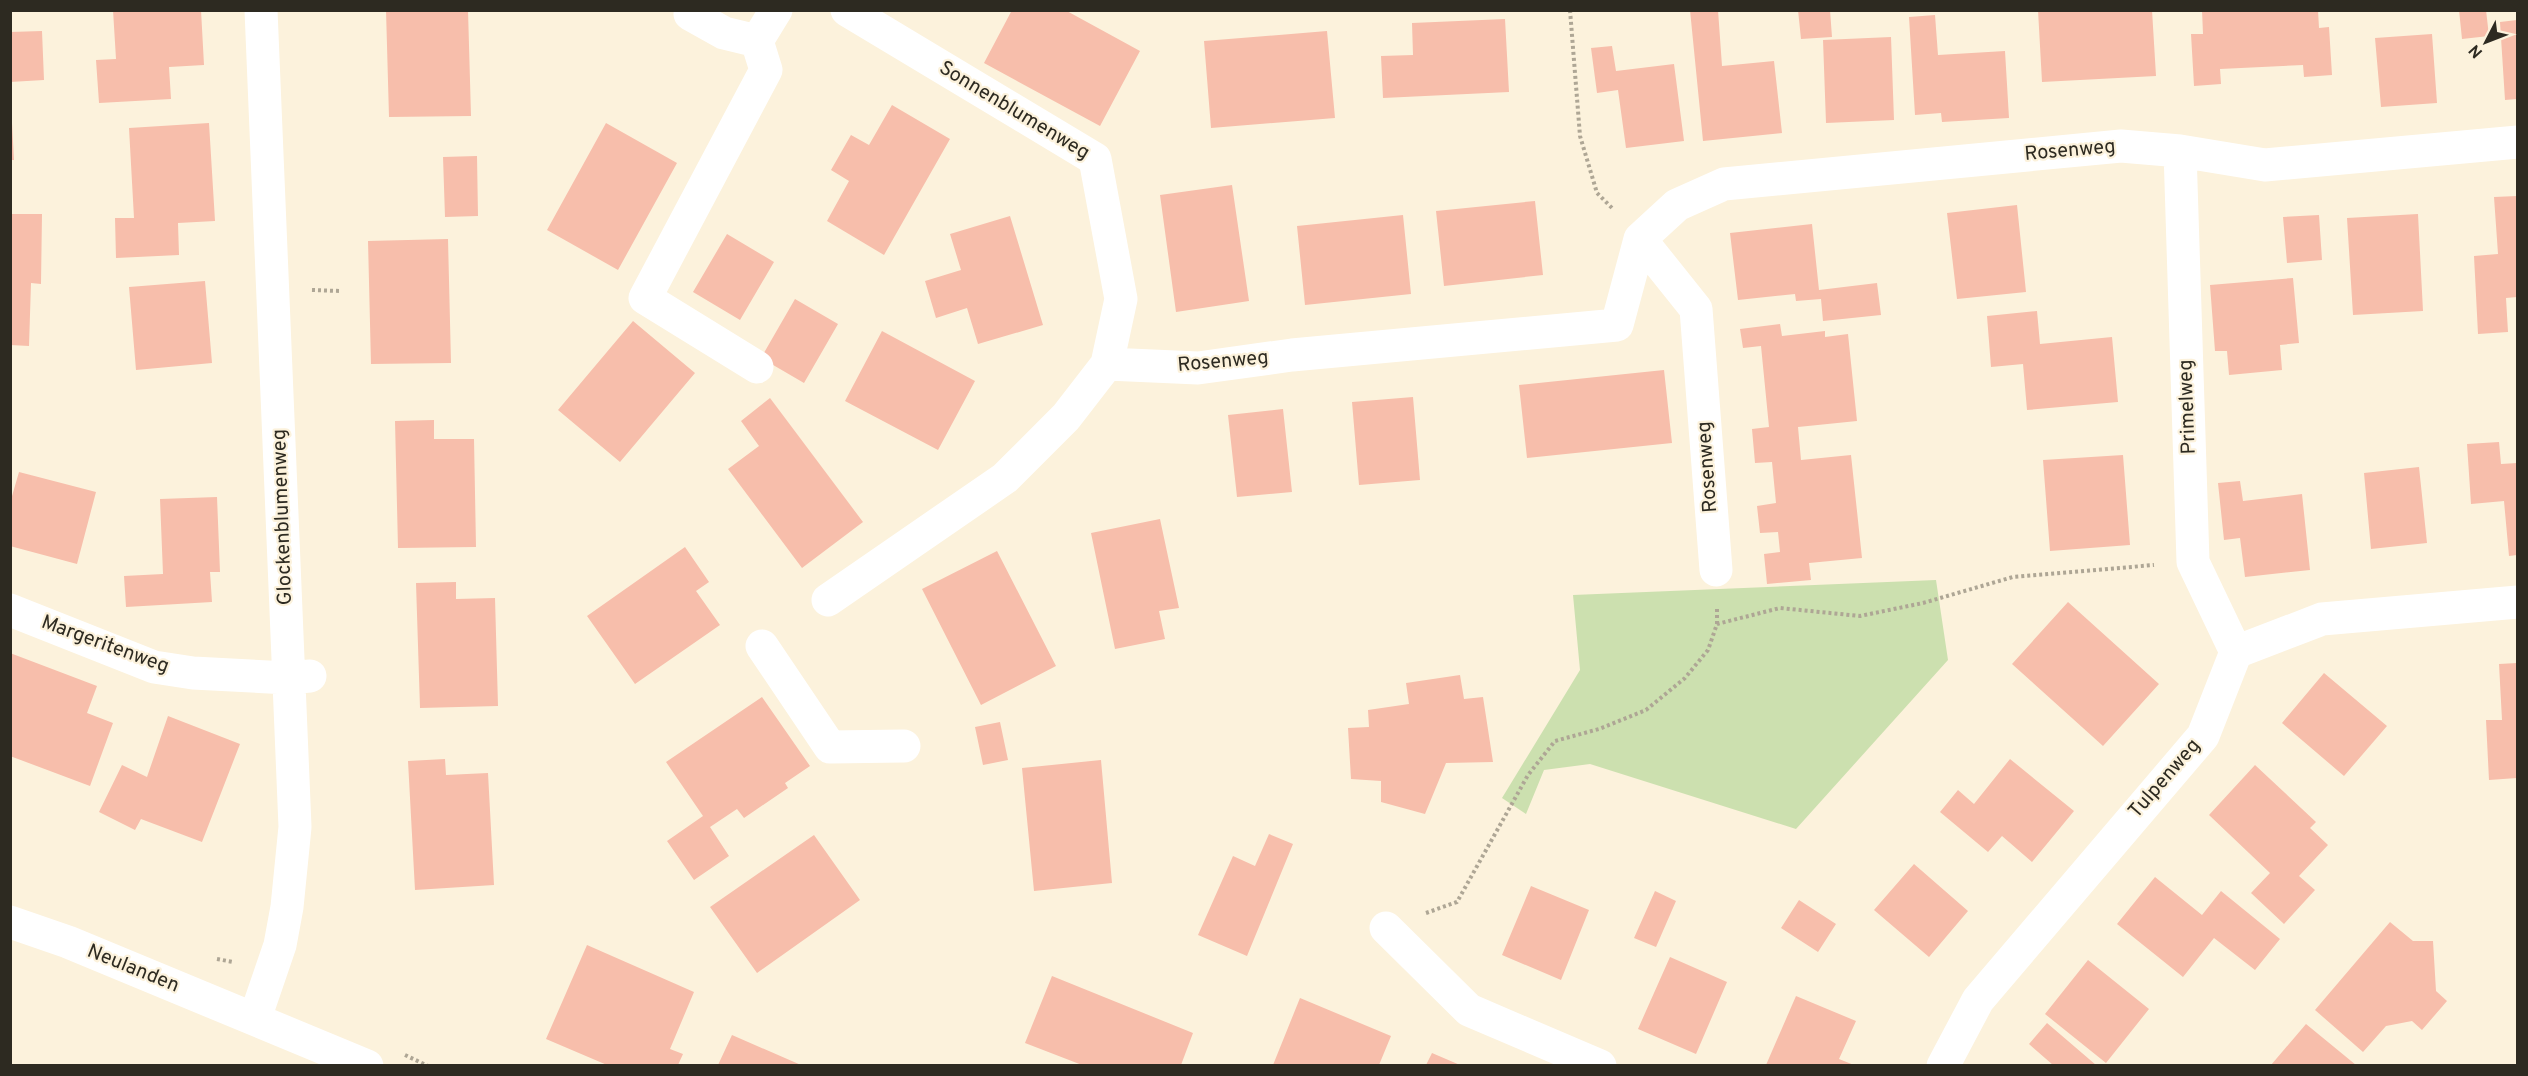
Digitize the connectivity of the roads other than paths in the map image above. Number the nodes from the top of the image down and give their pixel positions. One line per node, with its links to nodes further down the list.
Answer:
1 (261, 10): 17 (street, Glockenblumenweg)
2 (692, 10): 5 (street)
3 (776, 10): 5 (street)
4 (847, 10): 9 (street, Sonnenblumenweg)
5 (757, 41): 10 (street)
6 (2517, 142): 7 (street, Rosenweg)
7 (2180, 152): 8 (street, Rosenweg); 16 (street, Primelweg)
8 (1640, 239): 9 (street, Rosenweg); 11 (street, Rosenweg)
9 (1107, 364): 12 (street)
10 (757, 367)
11 (1716, 570)
12 (828, 600)
13 (2517, 602): 16 (street)
14 (10, 610): 17 (street, Margeritenweg)
15 (762, 646): 18 (street)
16 (2236, 652): 24 (street, Tulpenweg)
17 (299, 677): 21 (street, Glockenblumenweg)
18 (904, 746)
19 (10, 922): 21 (street, Neulanden)
20 (1386, 928): 23 (street)
21 (255, 1018): 22 (street, Neulanden)
22 (367, 1065)
23 (1600, 1065)
24 (1942, 1065)

